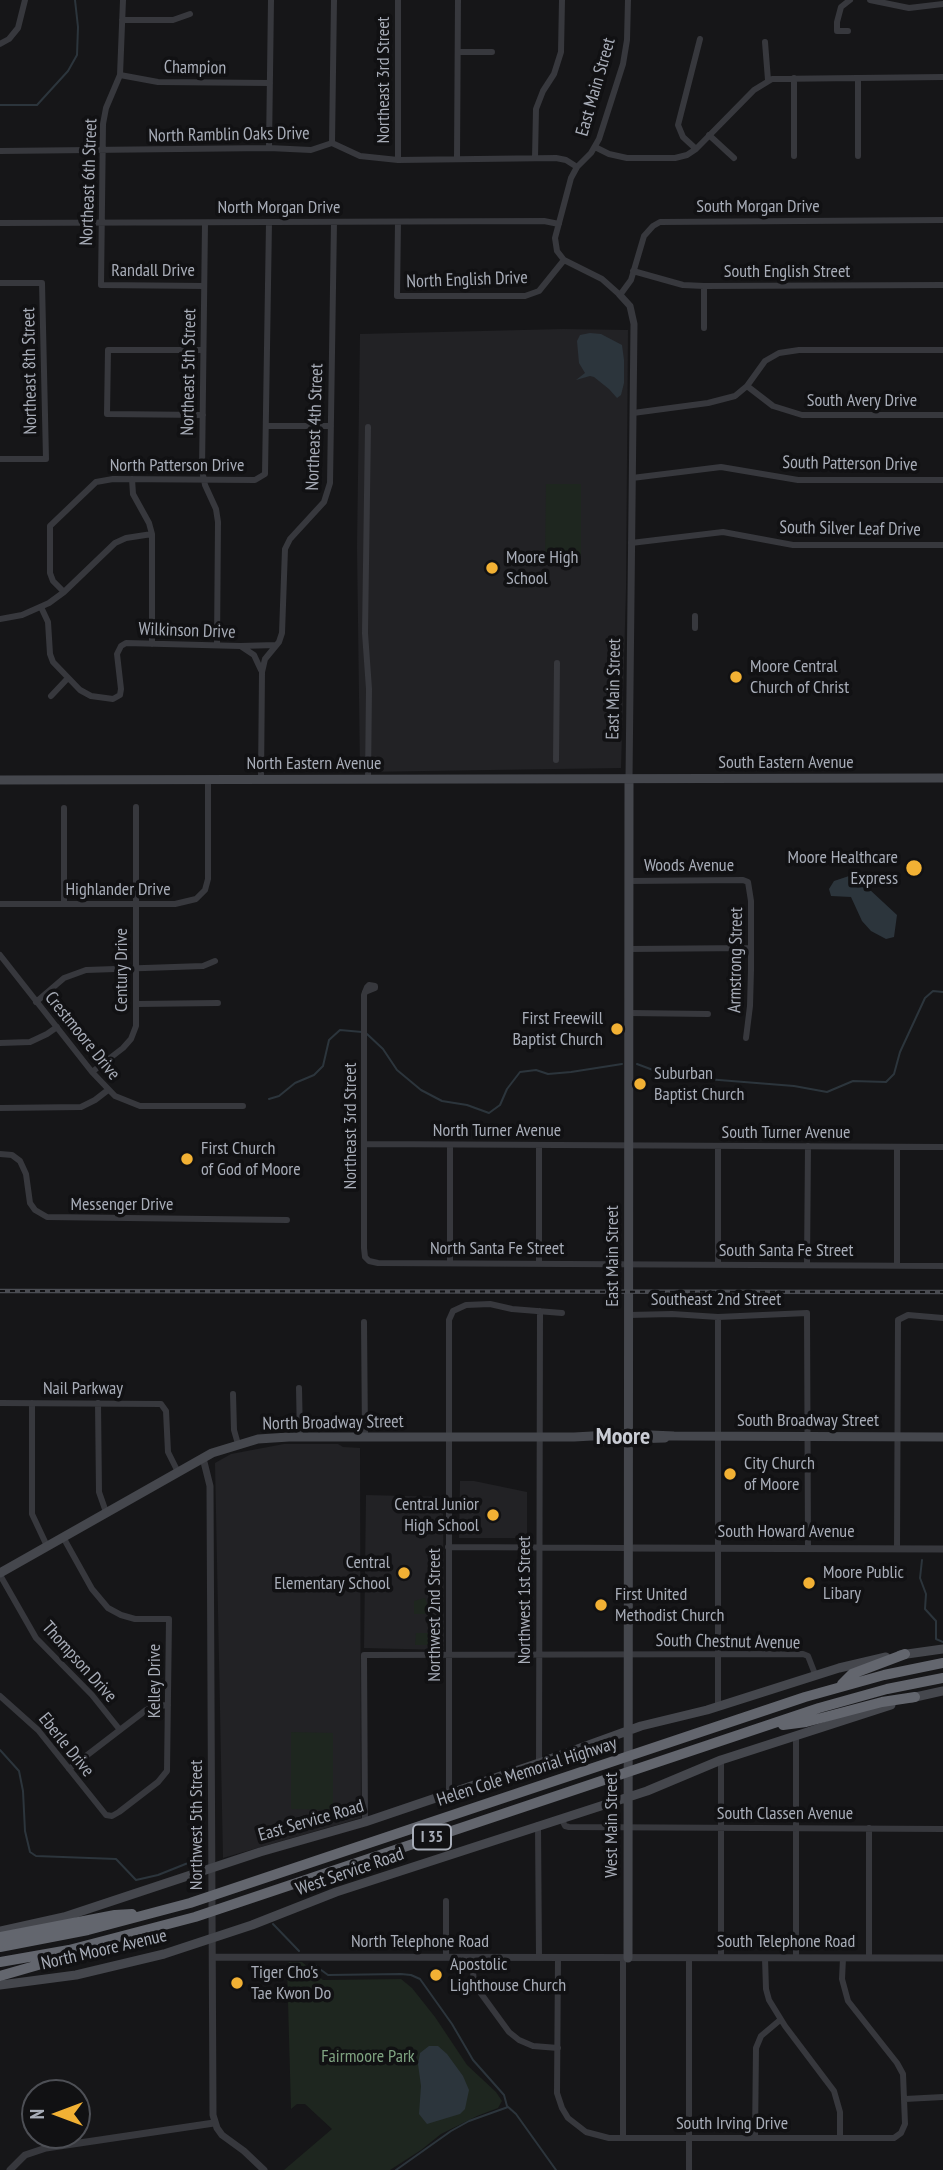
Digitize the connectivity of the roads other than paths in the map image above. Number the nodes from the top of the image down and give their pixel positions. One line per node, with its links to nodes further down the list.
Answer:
1 (25, 0): 17 (street)
2 (122, 0): 13 (street, Northeast 6th Street)
3 (271, 0): 25 (street)
4 (334, 0): 27 (street)
5 (398, 0): 38 (street, Northeast 3rd Street)
6 (458, 0): 18 (street)
7 (562, 0): 35 (street)
8 (628, 0): 28 (street, East Main Street)
9 (870, 0): 11 (street)
10 (846, 1): 14 (street)
11 (942, 6)
12 (190, 14): 13 (street)
13 (122, 20): 20 (street, Northeast 6th Street)
14 (848, 30)
15 (699, 39): 30 (street)
16 (765, 42): 24 (street)
17 (0, 44)
18 (458, 52): 19 (street); 37 (street)
19 (492, 52)
20 (120, 75): 25 (street, Champion); 32 (street, Northeast 6th Street)
21 (943, 77): 23 (street)
22 (794, 78): 23 (street); 24 (street); 33 (street)
23 (858, 78): 34 (street)
24 (768, 80): 26 (street)
25 (270, 83): 29 (street)
26 (709, 135): 30 (street); 36 (street)
27 (332, 143): 29 (street, North Ramblin Oaks Drive); 38 (street, North Ramblin Oaks Drive)
28 (595, 147): 30 (street); 39 (street, East Main Street)
29 (269, 148): 32 (street, North Ramblin Oaks Drive)
30 (696, 149)
31 (0, 151): 32 (street, North Ramblin Oaks Drive)
32 (102, 151): 45 (street, Northeast 6th Street)
33 (794, 156)
34 (858, 156)
35 (534, 158): 37 (street, North Ramblin Oaks Drive); 39 (street, North Ramblin Oaks Drive)
36 (734, 158)
37 (457, 159): 38 (street, North Ramblin Oaks Drive)
38 (398, 160)
39 (577, 167): 47 (street, East Main Street)
40 (943, 220): 49 (street, South Morgan Drive)
41 (269, 222): 42 (street, North Morgan Drive); 46 (street, North Morgan Drive); 63 (street, North Patterson Drive)
42 (334, 222): 43 (street, North Morgan Drive); 64 (street, Northeast 4th Street)
43 (398, 222): 47 (street, North Morgan Drive); 48 (street, North English Drive)
44 (0, 223): 45 (street, North Morgan Drive)
45 (102, 223): 46 (street, North Morgan Drive); 51 (street, Northeast 6th Street)
46 (205, 223): 53 (street, Northeast 5th Street)
47 (559, 224): 48 (street, East Main Street)
48 (564, 260): 55 (street, East Main Street)
49 (633, 271): 54 (street, South English Street); 55 (street, South Morgan Drive)
50 (0, 283): 66 (street, Northeast 8th Street)
51 (101, 285): 53 (street, Randall Drive)
52 (943, 285): 54 (street, South English Street)
53 (204, 286): 57 (street, Northeast 5th Street)
54 (704, 286): 56 (street)
55 (620, 295): 60 (street, East Main Street)
56 (704, 328)
57 (203, 350): 61 (street, Northeast 5th Street); 61 (street)
58 (943, 350): 59 (street)
59 (747, 386): 60 (street); 62 (street, South Avery Drive)
60 (634, 413): 67 (street, East Main Street)
61 (203, 415): 69 (street, Northeast 5th Street)
62 (943, 415)
63 (267, 426): 64 (street); 69 (street, North Patterson Drive)
64 (331, 426): 81 (street, Northeast 4th Street)
65 (368, 426): 90 (street)
66 (0, 459)
67 (632, 478): 70 (street, South Patterson Drive); 72 (street, East Main Street)
68 (132, 479): 69 (street, North Patterson Drive); 71 (street); 74 (street, North Patterson Drive)
69 (204, 480): 80 (street, Northeast 5th Street)
70 (943, 480)
71 (152, 534): 74 (street); 79 (street)
72 (632, 543): 73 (street, South Silver Leaf Drive); 91 (street, East Main Street)
73 (943, 545)
74 (64, 592): 75 (street)
75 (41, 607): 77 (street); 85 (street, Wilkinson Drive)
76 (695, 616): 78 (street)
77 (0, 619)
78 (695, 628)
79 (152, 645): 80 (street, Wilkinson Drive); 85 (street, Wilkinson Drive)
80 (217, 645): 82 (street, Wilkinson Drive)
81 (276, 645): 82 (street, Wilkinson Drive); 84 (street, Northeast 4th Street)
82 (240, 646): 84 (street)
83 (557, 663): 87 (street)
84 (262, 672): 89 (street, Northeast 4th Street)
85 (68, 678): 86 (street)
86 (51, 696)
87 (556, 760)
88 (943, 778): 91 (main road, South Eastern Avenue)
89 (261, 779): 90 (main road, North Eastern Avenue); 93 (main road, North Eastern Avenue)
90 (368, 779): 91 (main road, North Eastern Avenue)
91 (629, 779): 96 (main road, East Main Street)
92 (0, 780): 93 (main road, North Eastern Avenue)
93 (208, 780): 100 (street, Highlander Drive)
94 (136, 807): 100 (street, Century Drive)
95 (64, 808): 99 (street)
96 (629, 881): 97 (street, Woods Avenue); 102 (main road, East Main Street)
97 (748, 882): 101 (street, Armstrong Street)
98 (0, 904): 99 (street, Highlander Drive)
99 (64, 904): 100 (street, Highlander Drive)
100 (136, 904): 106 (street, Century Drive)
101 (751, 948): 102 (street); 114 (street, Armstrong Street)
102 (629, 949): 111 (main road, East Main Street)
103 (0, 956): 105 (street, Crestmoore Drive)
104 (215, 961): 106 (street)
105 (3, 965): 108 (street, Crestmoore Drive)
106 (137, 968): 108 (street); 110 (street, Century Drive)
107 (365, 992): 120 (street, Northeast 3rd Street)
108 (36, 1002): 113 (street, Crestmoore Drive)
109 (218, 1003): 110 (street)
110 (137, 1004): 116 (street, Century Drive)
111 (629, 1013): 112 (street); 123 (main road, East Main Street)
112 (708, 1014)
113 (57, 1027): 115 (street); 116 (street, Crestmoore Drive)
114 (746, 1038)
115 (0, 1043)
116 (92, 1072): 117 (street, Crestmoore Drive)
117 (108, 1090): 118 (street, Crestmoore Drive); 119 (street)
118 (243, 1106)
119 (0, 1108)
120 (365, 1144): 121 (street, North Turner Avenue); 130 (street, Northeast 3rd Street)
121 (450, 1144): 122 (street, North Turner Avenue); 131 (street)
122 (539, 1145): 123 (street, North Turner Avenue); 132 (street)
123 (629, 1145): 125 (street, South Turner Avenue); 133 (main road, East Main Street)
124 (807, 1146): 125 (street, South Turner Avenue); 126 (street, South Turner Avenue); 135 (street)
125 (718, 1147): 134 (street)
126 (897, 1147): 127 (street, South Turner Avenue); 136 (street)
127 (943, 1147)
128 (0, 1154): 129 (street, Messenger Drive)
129 (287, 1220)
130 (367, 1260): 131 (street, North Santa Fe Street)
131 (450, 1263): 132 (street, North Santa Fe Street)
132 (539, 1263): 133 (street, North Santa Fe Street)
133 (629, 1263): 134 (street, South Santa Fe Street); 140 (main road, East Main Street)
134 (718, 1265): 135 (street, South Santa Fe Street)
135 (807, 1265): 136 (street, South Santa Fe Street)
136 (897, 1265): 137 (street, South Santa Fe Street)
137 (943, 1266)
138 (540, 1311): 139 (street); 152 (street, Northwest 2nd Street); 153 (street, Northwest 1st Street)
139 (562, 1313)
140 (629, 1315): 141 (street, Southeast 2nd Street); 154 (main road, East Main Street)
141 (718, 1317): 149 (street); 155 (street, Southeast 2nd Street)
142 (943, 1318): 156 (street)
143 (364, 1322): 151 (street)
144 (299, 1388): 150 (street)
145 (233, 1394): 158 (street)
146 (0, 1403): 147 (street, Nail Parkway)
147 (32, 1403): 148 (street, Nail Parkway); 163 (street)
148 (98, 1403): 160 (street, Nail Parkway); 161 (street)
149 (718, 1436): 154 (main road, South Broadway Street); 155 (main road, South Broadway Street); 165 (street)
150 (300, 1437): 151 (main road, North Broadway Street); 158 (main road, North Broadway Street)
151 (365, 1437): 152 (main road, North Broadway Street)
152 (449, 1437): 153 (main road, North Broadway Street); 164 (street, Northwest 2nd Street)
153 (538, 1437): 154 (main road, North Broadway Street); 166 (street, Northwest 1st Street)
154 (628, 1437): 167 (main road, West Main Street)
155 (807, 1437): 156 (main road, South Broadway Street); 168 (street)
156 (897, 1437): 157 (main road, South Broadway Street); 169 (street)
157 (943, 1437)
158 (238, 1444): 159 (main road, North Broadway Street)
159 (203, 1458): 160 (main road, North Broadway Street); 205 (street, Northwest 5th Street)
160 (178, 1472): 161 (main road, North Broadway Street)
161 (107, 1513): 162 (main road, North Broadway Street)
162 (63, 1537): 163 (main road, North Broadway Street); 185 (street, Kelley Drive)
163 (47, 1546): 171 (main road, North Broadway Street)
164 (448, 1547): 166 (street); 177 (street, Northwest 2nd Street)
165 (718, 1547): 167 (street, South Howard Avenue); 168 (street, South Howard Avenue); 173 (street)
166 (539, 1548): 167 (street); 176 (street, Northwest 1st Street)
167 (628, 1548): 175 (main road, West Main Street)
168 (808, 1548): 169 (street, South Howard Avenue)
169 (897, 1548): 170 (street, South Howard Avenue)
170 (943, 1549)
171 (0, 1574): 188 (street, Thompson Drive)
172 (943, 1649): 174 (main road, East Service Road)
173 (718, 1654): 175 (street, South Chestnut Avenue); 179 (street, South Chestnut Avenue); 186 (street)
174 (905, 1654): 179 (main road, East Service Road); 181 (highway)
175 (628, 1655): 176 (street, South Chestnut Avenue); 189 (main road, West Main Street)
176 (538, 1656): 177 (street, South Chestnut Avenue); 192 (street, Northwest 1st Street)
177 (449, 1657): 194 (street, Northwest 2nd Street); 198 (street, South Chestnut Avenue)
178 (943, 1663): 181 (highway, Helen Cole Memorial Highway / I 35)
179 (815, 1674): 186 (main road, East Service Road)
180 (943, 1678): 187 (highway, Helen Cole Memorial Highway / I 35)
181 (839, 1687): 207 (highway, Helen Cole Memorial Highway / I 35)
182 (943, 1691): 184 (main road, West Service Road)
183 (0, 1696): 193 (street, Eberle Drive)
184 (915, 1697): 187 (highway); 190 (main road, West Service Road)
185 (168, 1705): 188 (street); 196 (street, Kelley Drive)
186 (718, 1706): 189 (main road, East Service Road)
187 (762, 1727): 211 (highway, Helen Cole Memorial Highway / I 35)
188 (120, 1730): 193 (street)
189 (628, 1730): 192 (main road, East Service Road); 195 (main road, West Main Street)
190 (796, 1735): 191 (main road, West Service Road); 202 (street)
191 (721, 1760): 195 (main road, West Service Road); 201 (street)
192 (539, 1763): 194 (main road, East Service Road)
193 (69, 1769): 196 (street, Eberle Drive)
194 (449, 1793): 198 (main road, East Service Road)
195 (628, 1798): 197 (main road, West Service Road); 200 (main road, West Main Street)
196 (106, 1815)
197 (561, 1818): 199 (main road, West Service Road); 200 (street, South Classen Avenue)
198 (365, 1822): 205 (main road, East Service Road)
199 (538, 1825): 209 (main road, West Service Road); 214 (street)
200 (628, 1827): 201 (street, South Classen Avenue); 217 (main road, West Main Street)
201 (721, 1828): 202 (street, South Classen Avenue); 219 (street)
202 (796, 1828): 203 (street, South Classen Avenue); 221 (street)
203 (869, 1828): 204 (street, South Classen Avenue); 223 (street)
204 (943, 1829)
205 (213, 1867): 208 (main road, East Service Road); 209 (street, Northwest 5th Street)
206 (446, 1901): 213 (street)
207 (156, 1913): 208 (highway); 210 (highway, Helen Cole Memorial Highway / I 35)
208 (0, 1934)
209 (212, 1938): 212 (street, Northwest 5th Street); 227 (main road, North Moore Avenue)
210 (0, 1947)
211 (69, 1950): 225 (highway, Helen Cole Memorial Highway / I 35); 226 (highway)
212 (213, 1957): 213 (street, North Telephone Road); 232 (street, Northwest 5th Street)
213 (446, 1957): 215 (street, North Telephone Road)
214 (539, 1957): 215 (street, North Telephone Road); 216 (street, North Telephone Road)
215 (472, 1958): 229 (street)
216 (558, 1958): 217 (street, North Telephone Road); 229 (street)
217 (626, 1958): 218 (street, South Telephone Road); 233 (street, West Main Street)
218 (689, 1958): 219 (street, South Telephone Road); 234 (street)
219 (721, 1958): 220 (street, South Telephone Road)
220 (765, 1958): 221 (street, South Telephone Road); 228 (street)
221 (796, 1958): 222 (street, South Telephone Road)
222 (843, 1958): 223 (street, South Telephone Road); 231 (street)
223 (869, 1958): 224 (street, South Telephone Road)
224 (943, 1958)
225 (0, 1962)
226 (0, 1976)
227 (0, 1985)
228 (780, 2020): 235 (street); 236 (street)
229 (558, 2048): 233 (street, South Irving Drive)
230 (943, 2097): 231 (street)
231 (905, 2099): 236 (street, South Irving Drive)
232 (215, 2123): 237 (street); 239 (street)
233 (623, 2138): 234 (street, South Irving Drive)
234 (689, 2138): 235 (street, South Irving Drive); 241 (street)
235 (755, 2138): 236 (street, South Irving Drive)
236 (840, 2138)
237 (91, 2141)
238 (43, 2149): 240 (street)
239 (262, 2169)
240 (10, 2170)
241 (689, 2170)

